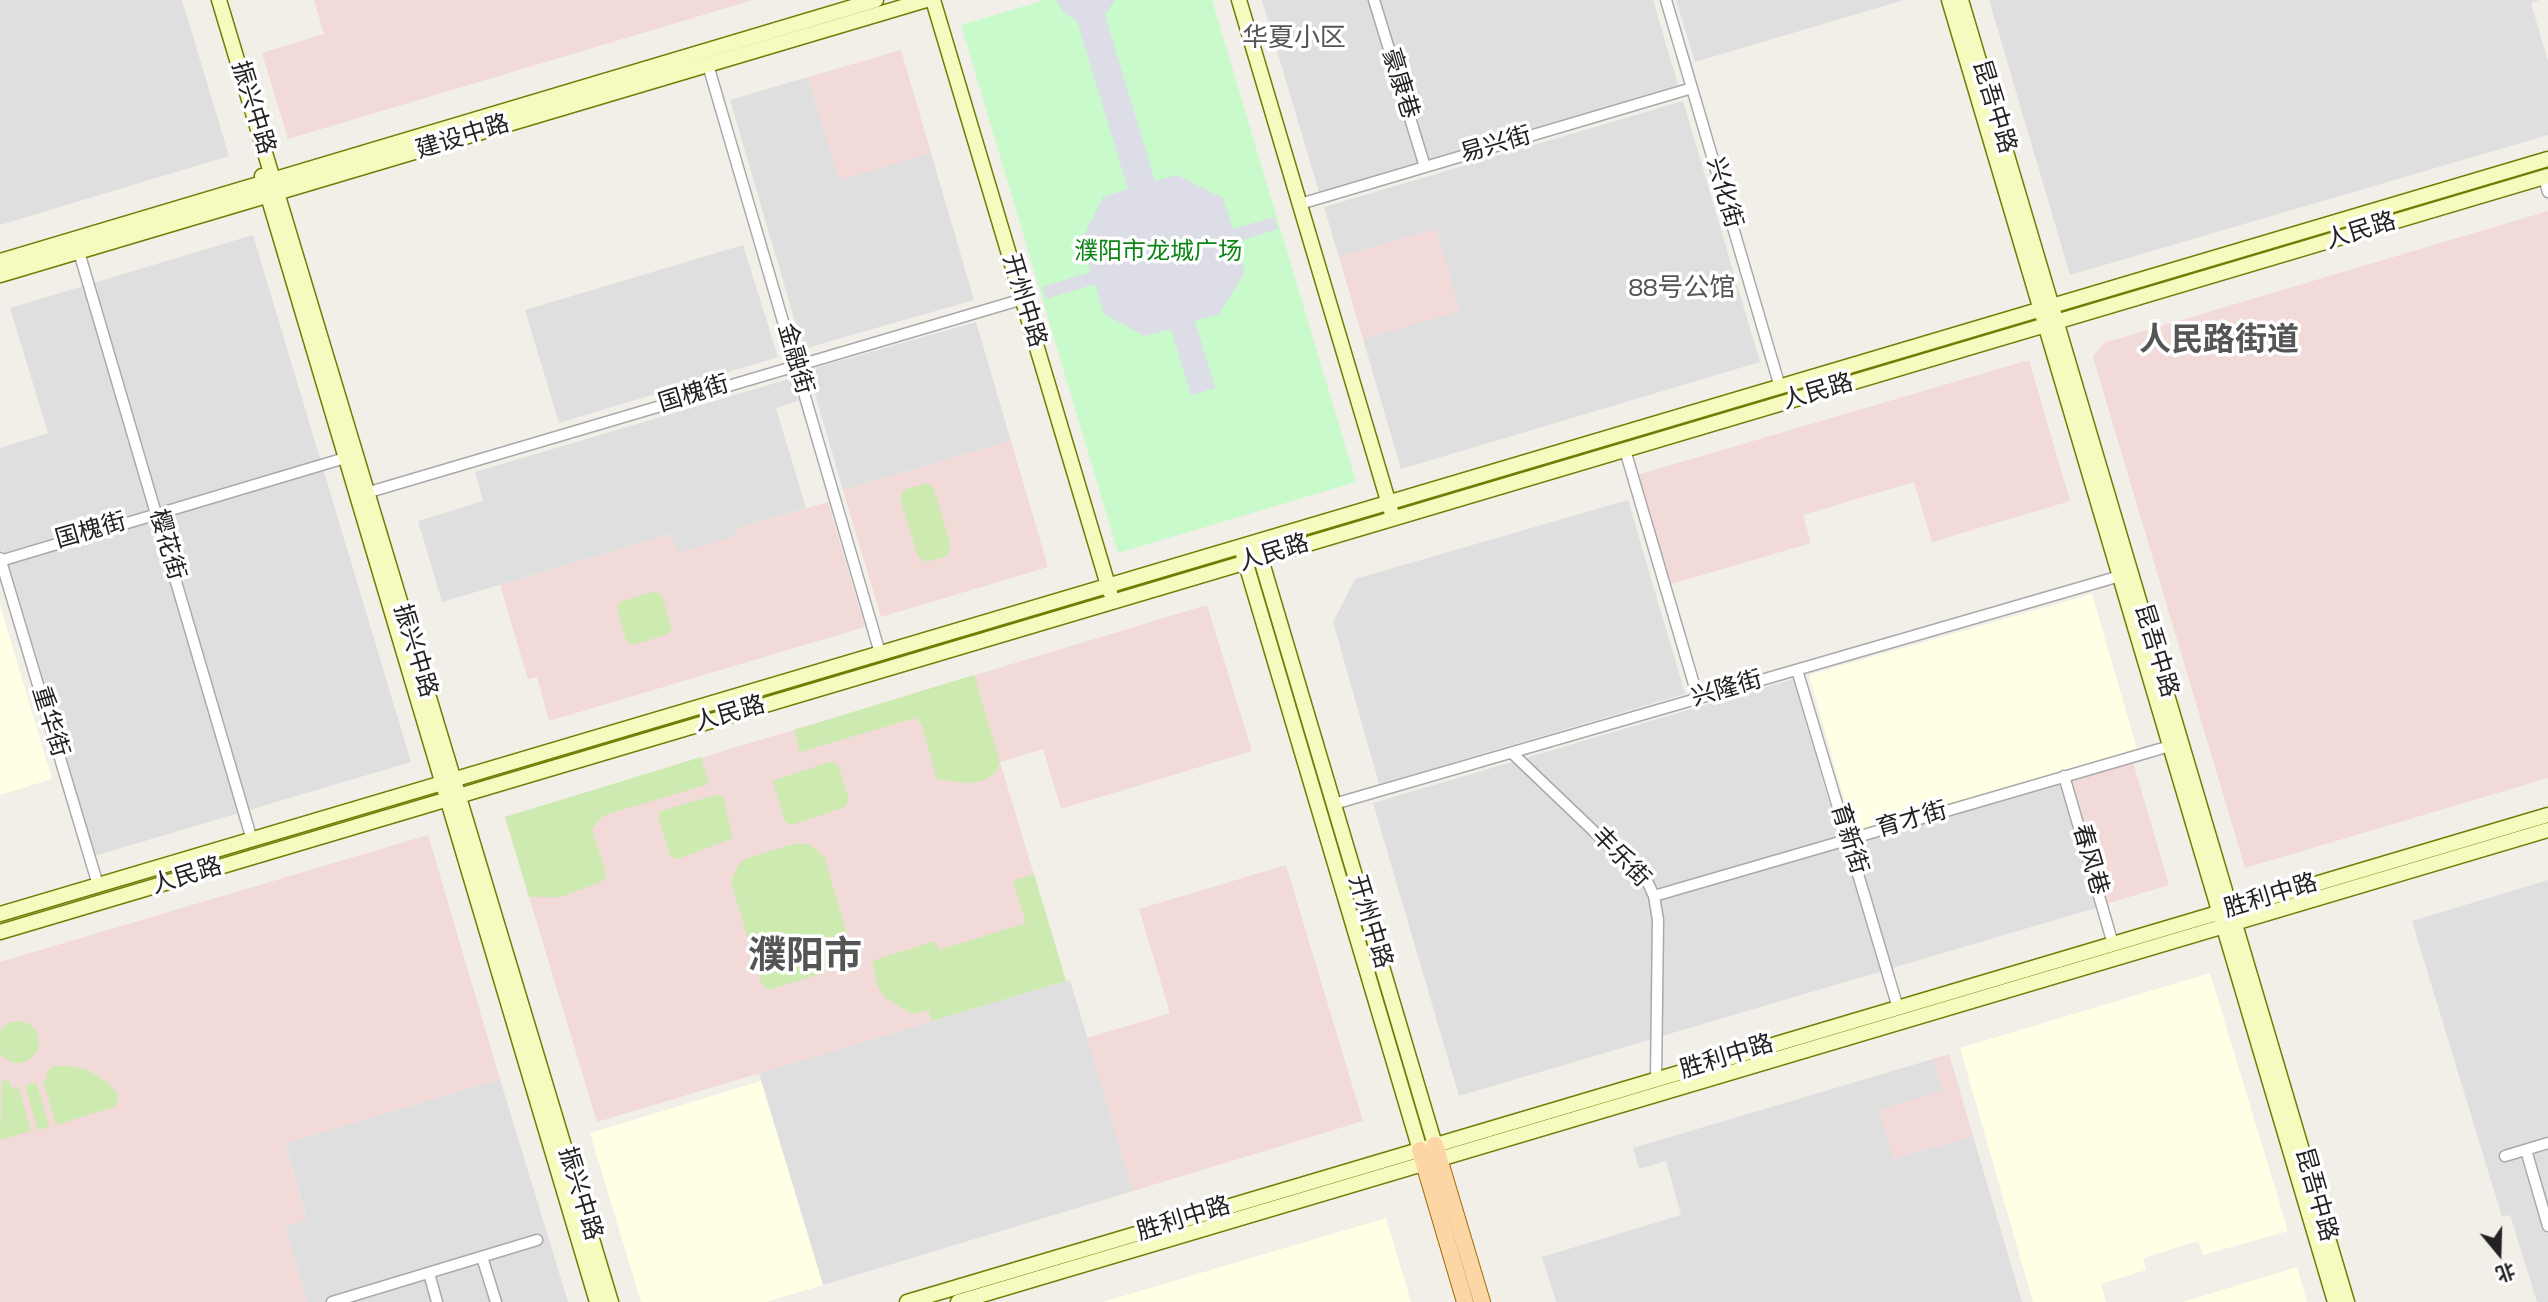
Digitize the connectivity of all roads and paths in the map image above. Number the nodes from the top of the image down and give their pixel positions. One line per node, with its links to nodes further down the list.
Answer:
1 (210, 0): 16 (street, 振兴中路)
2 (219, 0): 16 (street, 振兴中路)
3 (876, 0): 16 (street, 建设中路)
4 (926, 0): 11 (street, 建设中路)
5 (933, 0): 21 (street, 开州中路)
6 (1239, 0): 17 (street)
7 (1374, 0): 14 (street, 豪康巷)
8 (1666, 0): 12 (street, 兴化街)
9 (1949, 0): 22 (street, 昆吾中路)
10 (1961, 0): 22 (street, 昆吾中路)
11 (708, 65): 16 (street, 建设中路); 24 (street, 金融街)
12 (1692, 88): 14 (street, 易兴街); 25 (street, 兴化街)
13 (2548, 159): 22 (street, 人民路)
14 (1424, 167): 17 (street, 易兴街)
15 (2547, 182): 23 (street, 人民路)
16 (270, 188): 18 (street, 建设中路); 19 (street, 建设中路); 27 (street, 振兴中路); 28 (street, 振兴中路)
17 (1300, 204): 29 (street)
18 (79, 252): 20 (street, 建设中路); 30 (street, 樱花街)
19 (0, 261)
20 (0, 275)
21 (1023, 299): 24 (street, 国槐街); 38 (street, 开州中路)
22 (2046, 307): 23 (street, 昆吾中路); 25 (street, 人民路)
23 (2051, 324): 26 (street, 人民路); 37 (street, 昆吾中路); 56 (street, 昆吾中路)
24 (796, 365): 28 (street, 国槐街); 40 (street, 金融街)
25 (1780, 387): 29 (street, 人民路)
26 (1625, 450): 31 (street, 人民路); 42 (street)
27 (345, 458): 30 (street, 国槐街); 46 (street, 振兴中路)
28 (366, 493): 46 (street, 振兴中路)
29 (1389, 502): 31 (street); 32 (street, 人民路)
30 (157, 512): 35 (street, 国槐街); 51 (street, 樱花街)
31 (1394, 519): 34 (street, 人民路)
32 (1256, 542): 33 (street, 人民路); 34 (street, 开州中路)
33 (1241, 547): 36 (street, 开州中路); 38 (street, 人民路)
34 (1260, 559): 36 (street, 人民路); 48 (street, 开州中路)
35 (0, 560): 53 (street, 重华街)
36 (1245, 563): 39 (street, 人民路); 63 (street, 开州中路)
37 (2120, 576): 41 (street, 兴隆街); 43 (street, 昆吾中路)
38 (1108, 586): 39 (street, 开州中路); 40 (street, 人民路)
39 (1113, 602): 47 (street, 人民路)
40 (880, 653): 46 (street, 人民路)
41 (1797, 670): 42 (street, 兴隆街); 52 (street, 育新街)
42 (1698, 698): 44 (street, 兴隆街)
43 (2170, 746): 45 (street, 育才街); 56 (street, 昆吾中路)
44 (1512, 753): 48 (street, 兴隆街); 54 (street, 丰乐街)
45 (2064, 776): 52 (street, 育才街); 58 (street, 春风巷)
46 (447, 782): 47 (street, 振兴中路); 51 (street, 人民路)
47 (452, 798): 57 (street, 人民路); 74 (street, 振兴中路); 75 (street, 振兴中路)
48 (1334, 804): 63 (street, 开州中路)
49 (2548, 815): 56 (street, 胜利中路)
50 (2548, 830): 56 (street, 胜利中路)
51 (251, 839): 53 (street, 人民路)
52 (1848, 840): 54 (street, 育才街); 59 (street, 育新街)
53 (98, 885): 55 (street, 人民路)
54 (1654, 896): 60 (street, 丰乐街)
55 (0, 914)
56 (2227, 917): 58 (street, 胜利中路); 63 (street, 胜利中路); 80 (street, 昆吾中路); 81 (street, 昆吾中路)
57 (0, 932)
58 (2113, 944): 59 (street, 胜利中路)
59 (1898, 1008): 60 (street, 胜利中路)
60 (1656, 1079): 63 (street, 胜利中路)
61 (2548, 1143): 62 (street)
62 (2526, 1150): 64 (street); 65 (street)
63 (1430, 1154): 76 (street, 胜利中路); 77 (street, 胜利中路); 78 (main road, 开州中路); 79 (main road, 开州中路)
64 (2505, 1156)
65 (2548, 1226)
66 (537, 1240): 67 (street)
67 (482, 1257): 68 (street); 73 (street)
68 (429, 1273): 69 (street); 72 (street)
69 (377, 1288): 70 (street); 71 (street)
70 (332, 1302)
71 (381, 1302)
72 (437, 1302)
73 (496, 1302)
74 (597, 1302)
75 (611, 1302)
76 (907, 1302)
77 (958, 1302)
78 (1465, 1302)
79 (1482, 1302)
80 (2335, 1302)
81 (2347, 1302)

